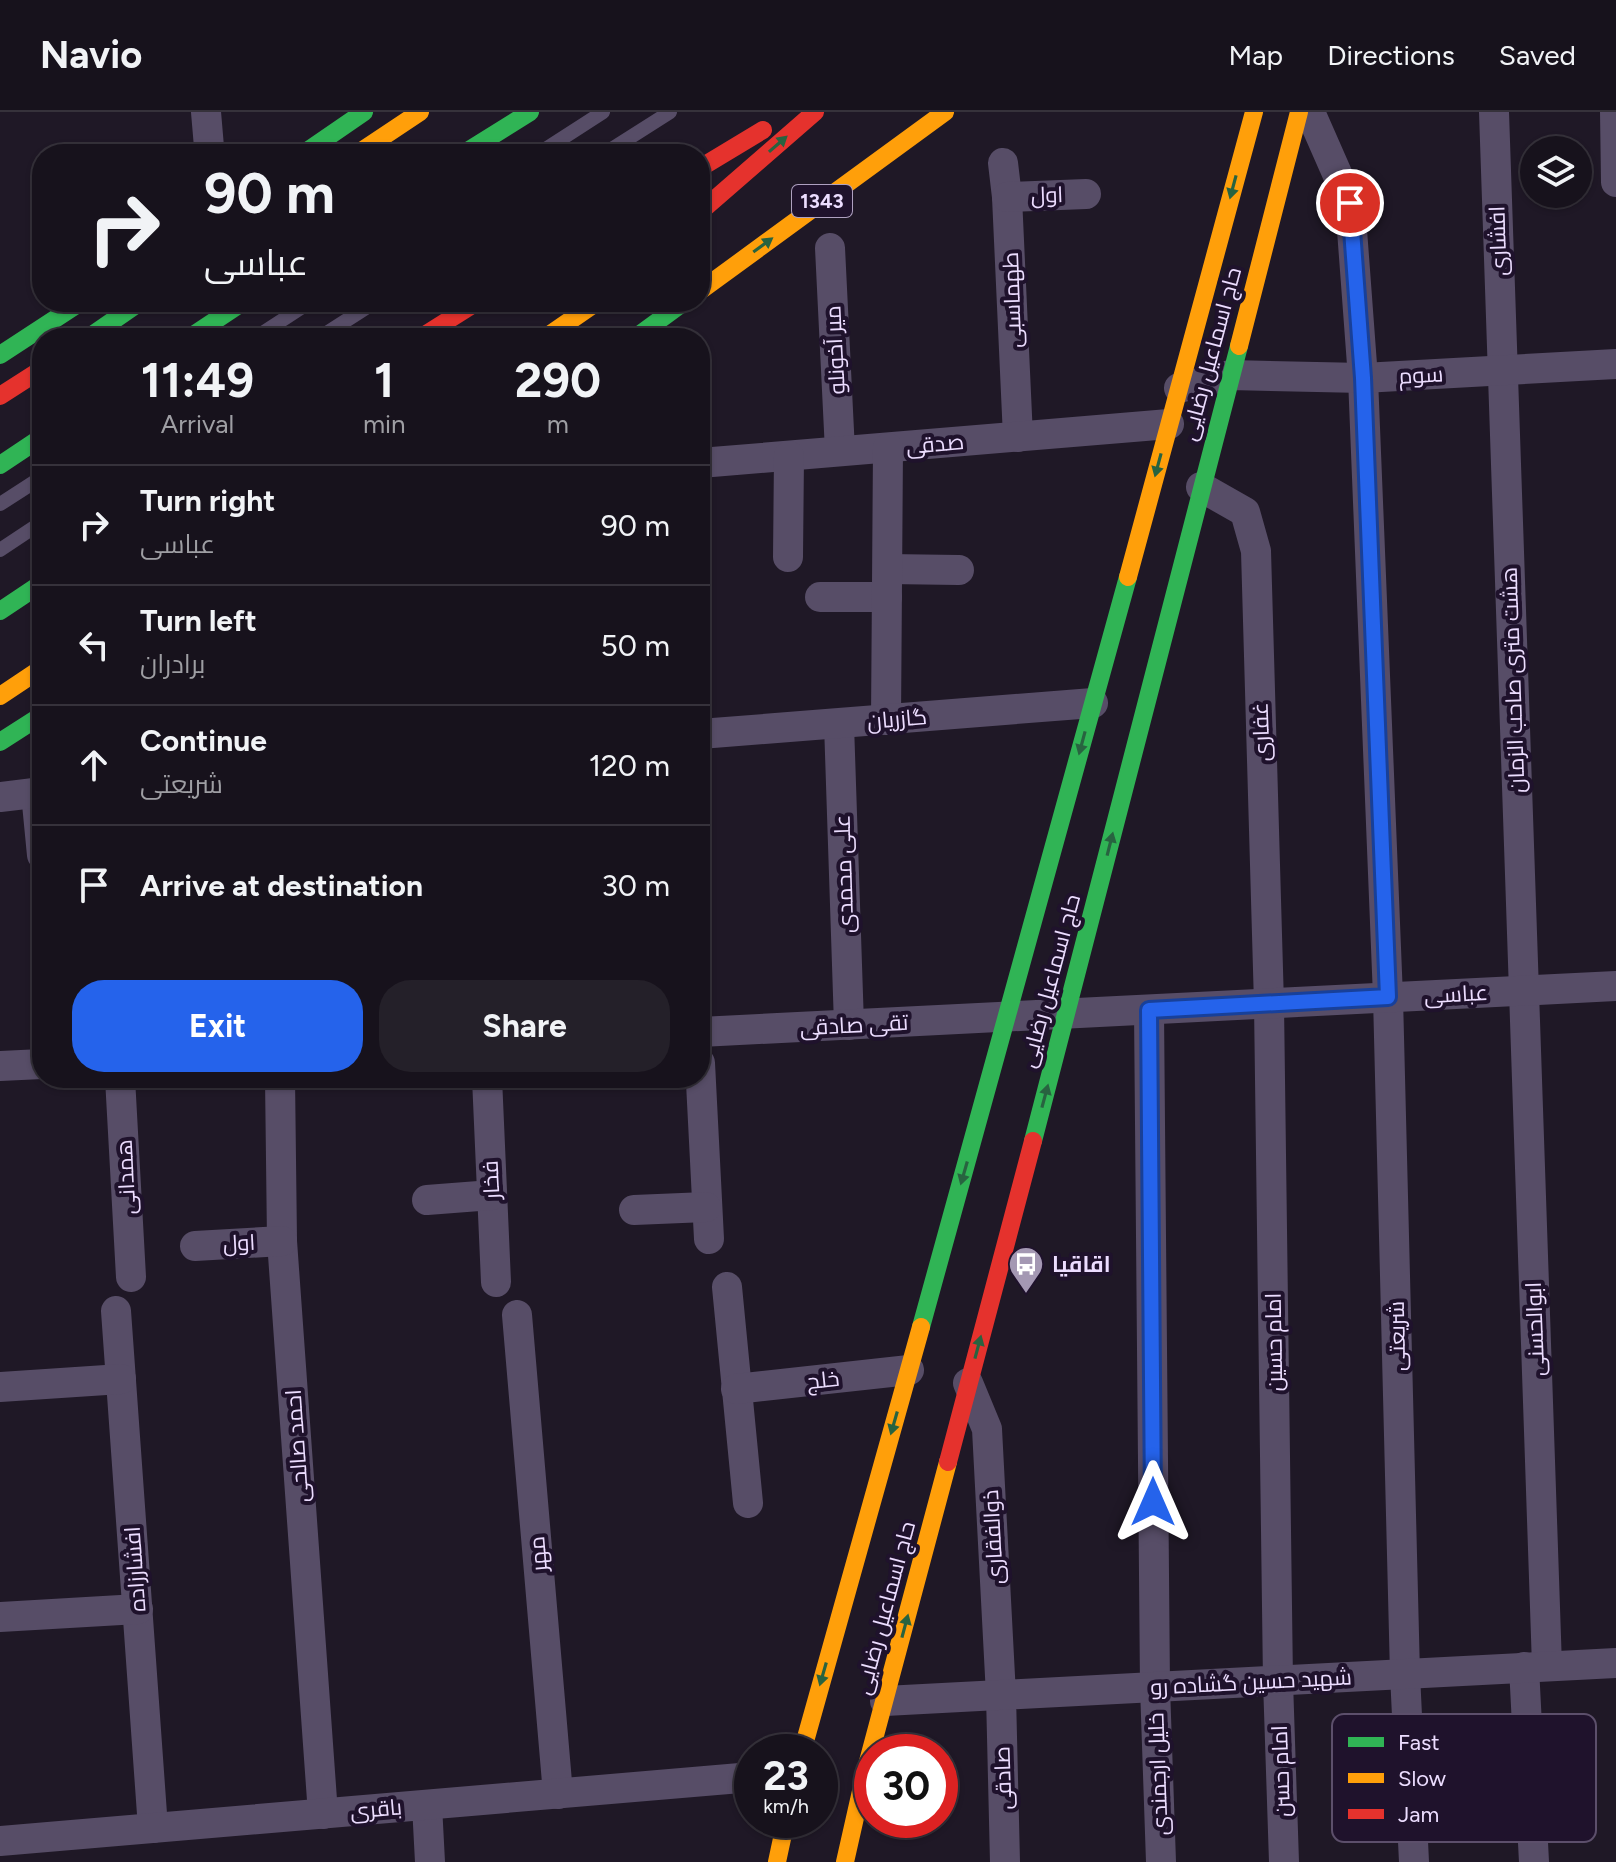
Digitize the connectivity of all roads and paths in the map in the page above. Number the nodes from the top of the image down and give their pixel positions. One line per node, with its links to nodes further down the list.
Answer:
1 (206, 112): 15 (street)
2 (364, 112): 16 (main road)
3 (420, 112): 17 (main road)
4 (530, 112): 18 (main road)
5 (603, 112): 19 (lane)
6 (670, 112): 20 (lane)
7 (794, 112): 21 (main road)
8 (815, 112): 26 (main road, one-way to 8)
9 (945, 112): 28 (main road, 1343, one-way to 9)
10 (1254, 112): 52 (main road, حاج اسماعیل رضایی, one-way to 52)
11 (1299, 112): 50 (main road, حاج اسماعیل رضایی)
12 (1310, 112): 51 (street)
13 (1494, 112): 48 (street, افشاری)
14 (1615, 112): 23 (street)
15 (209, 144)
16 (318, 144)
17 (372, 144)
18 (479, 144)
19 (553, 144)
20 (620, 144)
21 (710, 162)
22 (1003, 163): 25 (street, طهماسبی)
23 (1616, 182)
24 (1086, 194): 25 (street, اول)
25 (1007, 197): 55 (street, طهماسبی)
26 (710, 203)
27 (830, 248): 58 (street, میر آخونلو)
28 (710, 284)
29 (66, 312): 37 (main road)
30 (126, 312): 38 (main road)
31 (228, 312): 39 (main road)
32 (295, 312): 40 (lane)
33 (359, 312): 41 (lane)
34 (461, 312): 42 (main road)
35 (583, 312): 43 (main road)
36 (670, 312): 44 (main road)
37 (41, 328)
38 (102, 328)
39 (204, 328)
40 (270, 328)
41 (335, 328)
42 (436, 328)
43 (559, 328)
44 (649, 328)
45 (32, 334): 46 (main road)
46 (0, 355)
47 (1616, 364): 48 (street, سوم)
48 (1502, 370): 51 (street, سوم); 84 (street, هشت متری صاحب الزمان)
49 (32, 375): 53 (main road)
50 (1230, 375): 51 (street, سوم); 52 (street, سوم); 63 (main road, حاج اسماعیل رضایی)
51 (1363, 378): 85 (street, شریعتی)
52 (1179, 388): 54 (main road, حاج اسماعیل رضایی)
53 (0, 396)
54 (1169, 424): 55 (street, صدقی); 75 (main road, حاج اسماعیل رضایی, one-way to 75)
55 (1018, 437): 57 (street, صدقی)
56 (32, 444): 61 (main road)
57 (888, 448): 58 (street, صدقی); 69 (street)
58 (840, 451): 59 (street, صدقی)
59 (789, 456): 60 (street, صدقی); 67 (street)
60 (710, 462)
61 (0, 465)
62 (32, 483): 64 (lane)
63 (1201, 487): 86 (street, غفاری); 88 (main road, حاج اسماعیل رضایی, one-way to 63)
64 (0, 504)
65 (32, 529): 66 (lane)
66 (0, 550)
67 (788, 557)
68 (959, 570): 69 (street)
69 (887, 583): 71 (street); 76 (street)
70 (32, 590): 72 (main road)
71 (820, 597)
72 (0, 611)
73 (32, 675): 74 (main road)
74 (0, 696)
75 (1093, 703): 76 (street, گازریان); 89 (main road, حاج اسماعیل رضایی, one-way to 89)
76 (886, 720): 78 (street, گازریان)
77 (32, 721): 80 (main road)
78 (839, 724): 79 (street, گازریان); 90 (street, علی محمدی)
79 (710, 733)
80 (0, 742)
81 (32, 794): 82 (street)
82 (0, 797)
83 (1616, 986): 84 (street, عباسی)
84 (1523, 991): 85 (street, عباسی); 119 (street, ابوالحسنی)
85 (1388, 997): 86 (street, عباسی); 120 (street, شریعتی)
86 (1269, 1004): 87 (street, عباسی); 121 (street, امام حسین)
87 (1149, 1010): 88 (street, عباسی); 122 (street, خلیل ارجمندی)
88 (1067, 1014): 89 (street, عباسی); 112 (main road, حاج اسماعیل رضایی, one-way to 88)
89 (1008, 1017): 90 (street, تقی صادقی); 110 (main road, حاج اسماعیل رضایی, one-way to 110)
90 (849, 1025): 91 (street, تقی صادقی)
91 (710, 1032)
92 (32, 1064): 93 (street)
93 (0, 1066)
94 (121, 1088): 105 (street, همدانی)
95 (280, 1088): 103 (street, احمد صالحی)
96 (487, 1088): 98 (street, فخار)
97 (701, 1088): 100 (street)
98 (492, 1195): 99 (street); 106 (street, فخار)
99 (427, 1200)
100 (706, 1207): 101 (street); 102 (street)
101 (634, 1210)
102 (709, 1239)
103 (282, 1241): 104 (street, اول); 132 (street, احمد صالحی)
104 (195, 1246)
105 (131, 1277)
106 (496, 1282)
107 (727, 1287): 114 (street)
108 (116, 1311): 111 (street, افشارزاده)
109 (517, 1315): 130 (street, مهر)
110 (909, 1370): 114 (street, خلج); 127 (main road, حاج اسماعیل رضایی, one-way to 127)
111 (121, 1379): 113 (street); 116 (street, افشارزاده)
112 (968, 1383): 123 (street, ذوالفقاری); 124 (main road, حاج اسماعیل رضایی, one-way to 112)
113 (0, 1387)
114 (736, 1389): 115 (street)
115 (748, 1503)
116 (138, 1609): 117 (street); 134 (street, افشارزاده)
117 (0, 1617)
118 (1616, 1663): 119 (street, شهید حسین گشاده رو)
119 (1536, 1667): 120 (street, شهید حسین گشاده رو); 126 (street, ابوالحسنی)
120 (1405, 1674): 121 (street, شهید حسین گشاده رو); 125 (street)
121 (1278, 1681): 122 (street, شهید حسین گشاده رو); 147 (street, امام حسن)
122 (1155, 1687): 123 (street, شهید حسین گشاده رو); 146 (street, خلیل ارجمندی)
123 (1001, 1695): 124 (street, شهید حسین گشاده رو); 145 (street, صادقی)
124 (885, 1701): 128 (main road, حاج اسماعیل رضایی)
125 (1407, 1714)
126 (1536, 1714)
127 (807, 1734)
128 (876, 1734)
129 (734, 1779): 130 (street, باقری)
130 (558, 1794): 131 (street, باقری)
131 (427, 1805): 132 (street, باقری); 141 (street)
132 (323, 1814): 134 (street, باقری)
133 (854, 1822): 143 (main road, حاج اسماعیل رضایی)
134 (153, 1828): 140 (street, باقری)
135 (782, 1838): 142 (main road)
136 (867, 1838): 144 (street)
137 (0, 1841): 140 (street, باقری)
138 (1413, 1842): 148 (street)
139 (1534, 1842): 149 (street, ابوالحسنی)
140 (43, 1850)
141 (430, 1862)
142 (777, 1862)
143 (845, 1862)
144 (868, 1862)
145 (1005, 1862)
146 (1161, 1862)
147 (1284, 1862)
148 (1414, 1862)
149 (1534, 1862)

